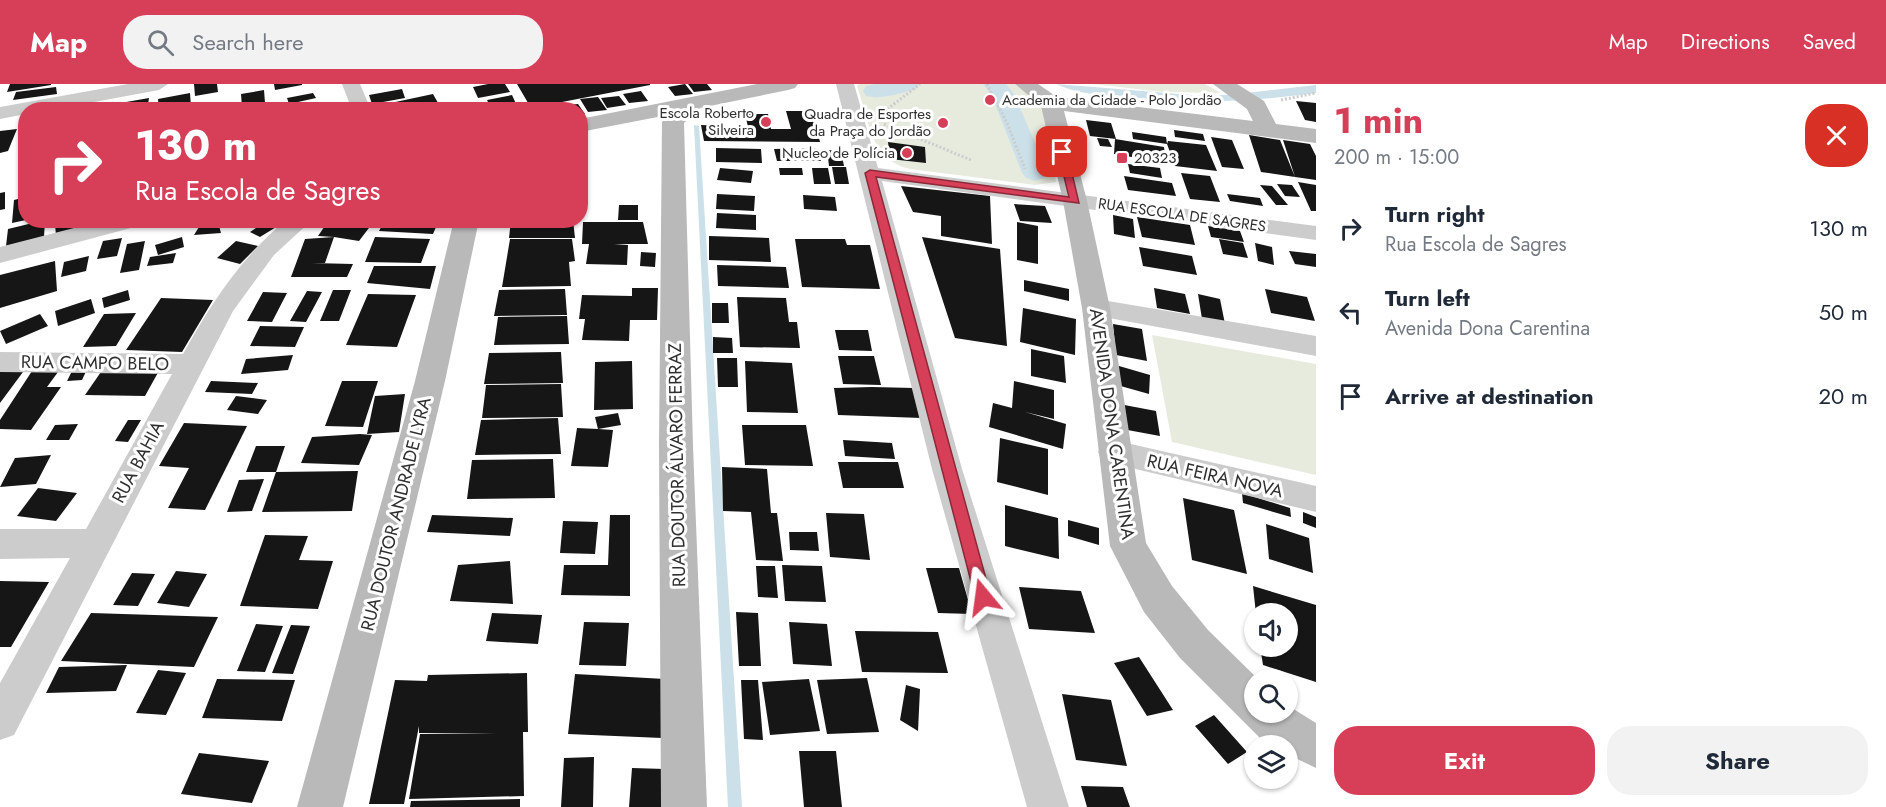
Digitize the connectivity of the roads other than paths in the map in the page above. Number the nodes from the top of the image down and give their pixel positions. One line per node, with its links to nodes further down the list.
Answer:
1 (159, 84): 7 (street)
2 (351, 84): 8 (street)
3 (788, 84): 11 (main road)
4 (845, 84): 16 (street)
5 (1026, 84): 9 (main road)
6 (1227, 86): 14 (main road)
7 (60, 102)
8 (359, 102)
9 (1051, 104): 14 (main road); 17 (main road, AVENIDA DONA CARENTINA)
10 (18, 110): 12 (street)
11 (673, 112): 13 (main road); 36 (main road, RUA DOUTOR ÁLVARO FERRAZ)
12 (0, 113)
13 (588, 125)
14 (1267, 129): 15 (main road)
15 (1316, 135)
16 (870, 173): 17 (street, RUA ESCOLA DE SAGRES); 37 (street)
17 (1075, 201): 21 (street, RUA ESCOLA DE SAGRES); 23 (main road, AVENIDA DONA CARENTINA)
18 (103, 228): 22 (street)
19 (292, 228): 26 (street, RUA BAHIA)
20 (465, 228): 35 (main road, RUA DOUTOR ANDRADE LYRA)
21 (1316, 233)
22 (0, 255)
23 (1096, 308): 24 (street); 27 (main road, AVENIDA DONA CARENTINA)
24 (1316, 346)
25 (0, 362): 26 (street, RUA CAMPO BELO)
26 (191, 364): 29 (street, RUA BAHIA)
27 (1113, 452): 28 (street, RUA FEIRA NOVA); 31 (main road, AVENIDA DONA CARENTINA)
28 (1316, 499)
29 (94, 543): 30 (street); 32 (street, RUA BAHIA)
30 (0, 544)
31 (1244, 694)
32 (0, 721)
33 (1275, 723): 34 (main road)
34 (1316, 746)
35 (320, 807)
36 (684, 807)
37 (1048, 807)

